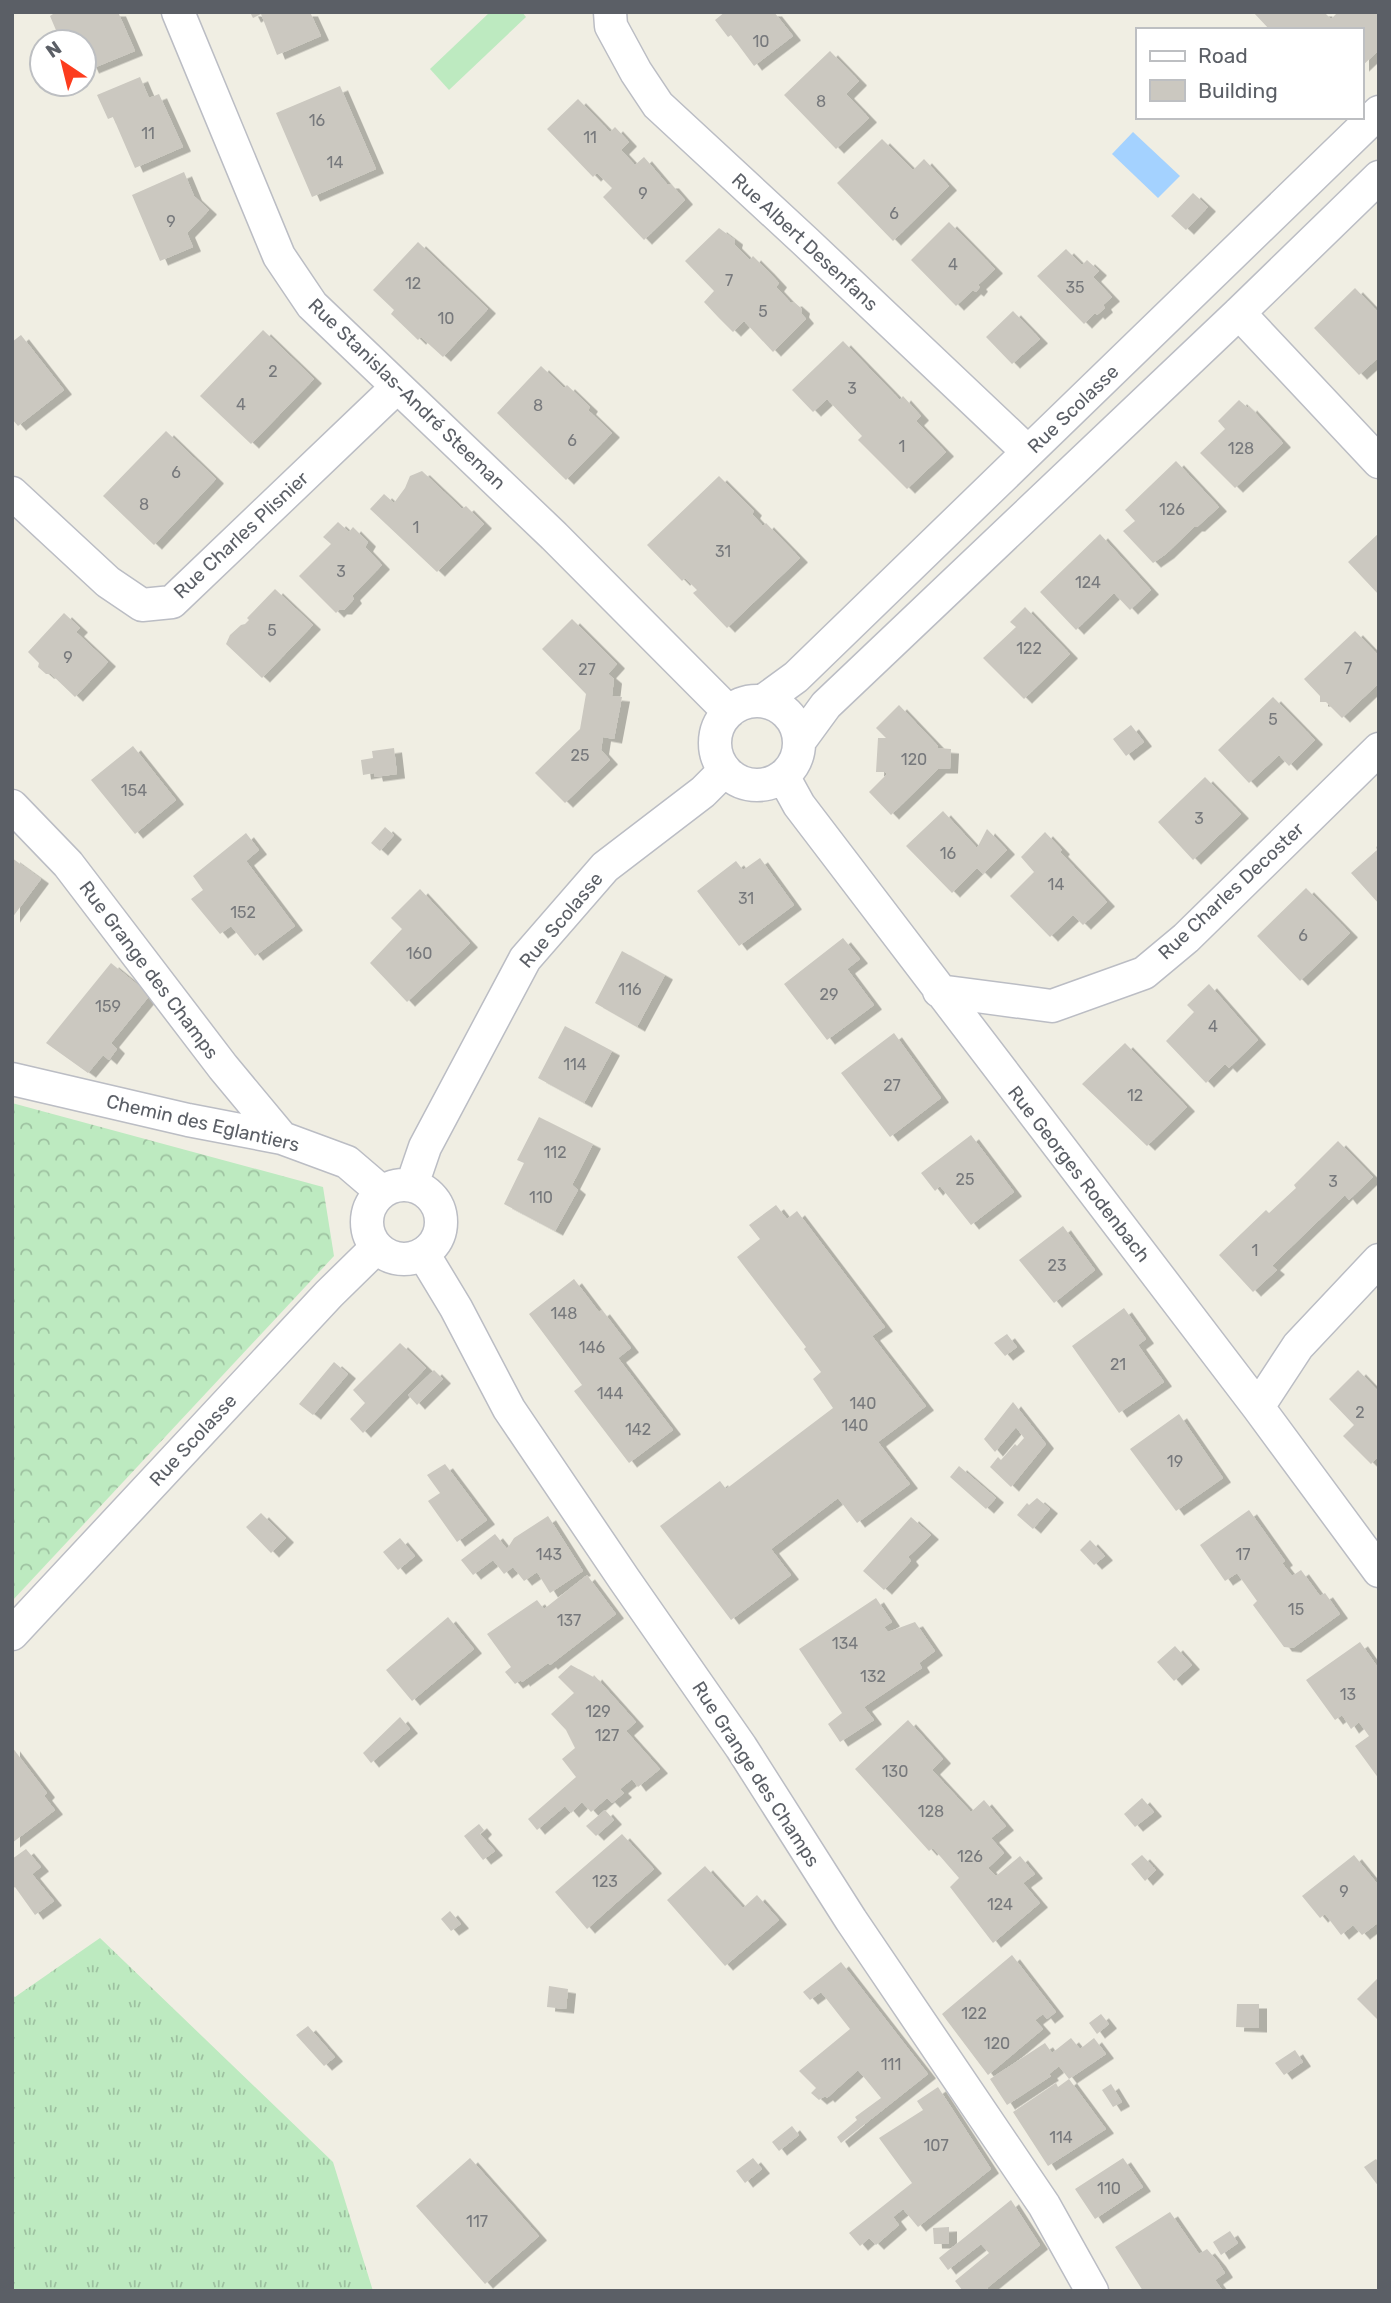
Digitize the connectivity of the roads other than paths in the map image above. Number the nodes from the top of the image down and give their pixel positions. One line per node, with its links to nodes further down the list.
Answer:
1 (178, 12): 6 (street, Rue Stanislas-André Steeman)
2 (610, 12): 7 (street, Rue Albert Desenfans)
3 (1379, 112): 7 (street, Rue Scolasse)
4 (1379, 177): 5 (street)
5 (1239, 313): 8 (street); 12 (street)
6 (396, 388): 9 (street, Rue Charles Plisnier); 11 (street, Rue Stanislas-André Steeman)
7 (1028, 452): 10 (street, Rue Scolasse)
8 (1379, 462)
9 (12, 492)
10 (763, 701): 11 (street); 12 (street)
11 (729, 712): 14 (street)
12 (799, 742): 15 (street)
13 (1379, 749): 17 (street, Rue Charles Decoster)
14 (724, 770): 15 (street); 20 (street, Rue Scolasse)
15 (783, 776): 17 (street, Rue Georges Rodenbach)
16 (12, 806): 19 (street, Rue Grange des Champs)
17 (939, 991): 25 (street, Rue Georges Rodenbach)
18 (12, 1079): 19 (street, Chemin des Eglantiers)
19 (282, 1138): 21 (street, Chemin des Eglantiers)
20 (412, 1185): 21 (street); 23 (street)
21 (382, 1192): 22 (street)
22 (376, 1248): 23 (street); 27 (street, Rue Scolasse)
23 (424, 1255): 28 (street, Rue Grange des Champs)
24 (1379, 1260): 25 (street)
25 (1258, 1407): 26 (street, Rue Georges Rodenbach)
26 (1379, 1571)
27 (12, 1634)
28 (1092, 2291)

